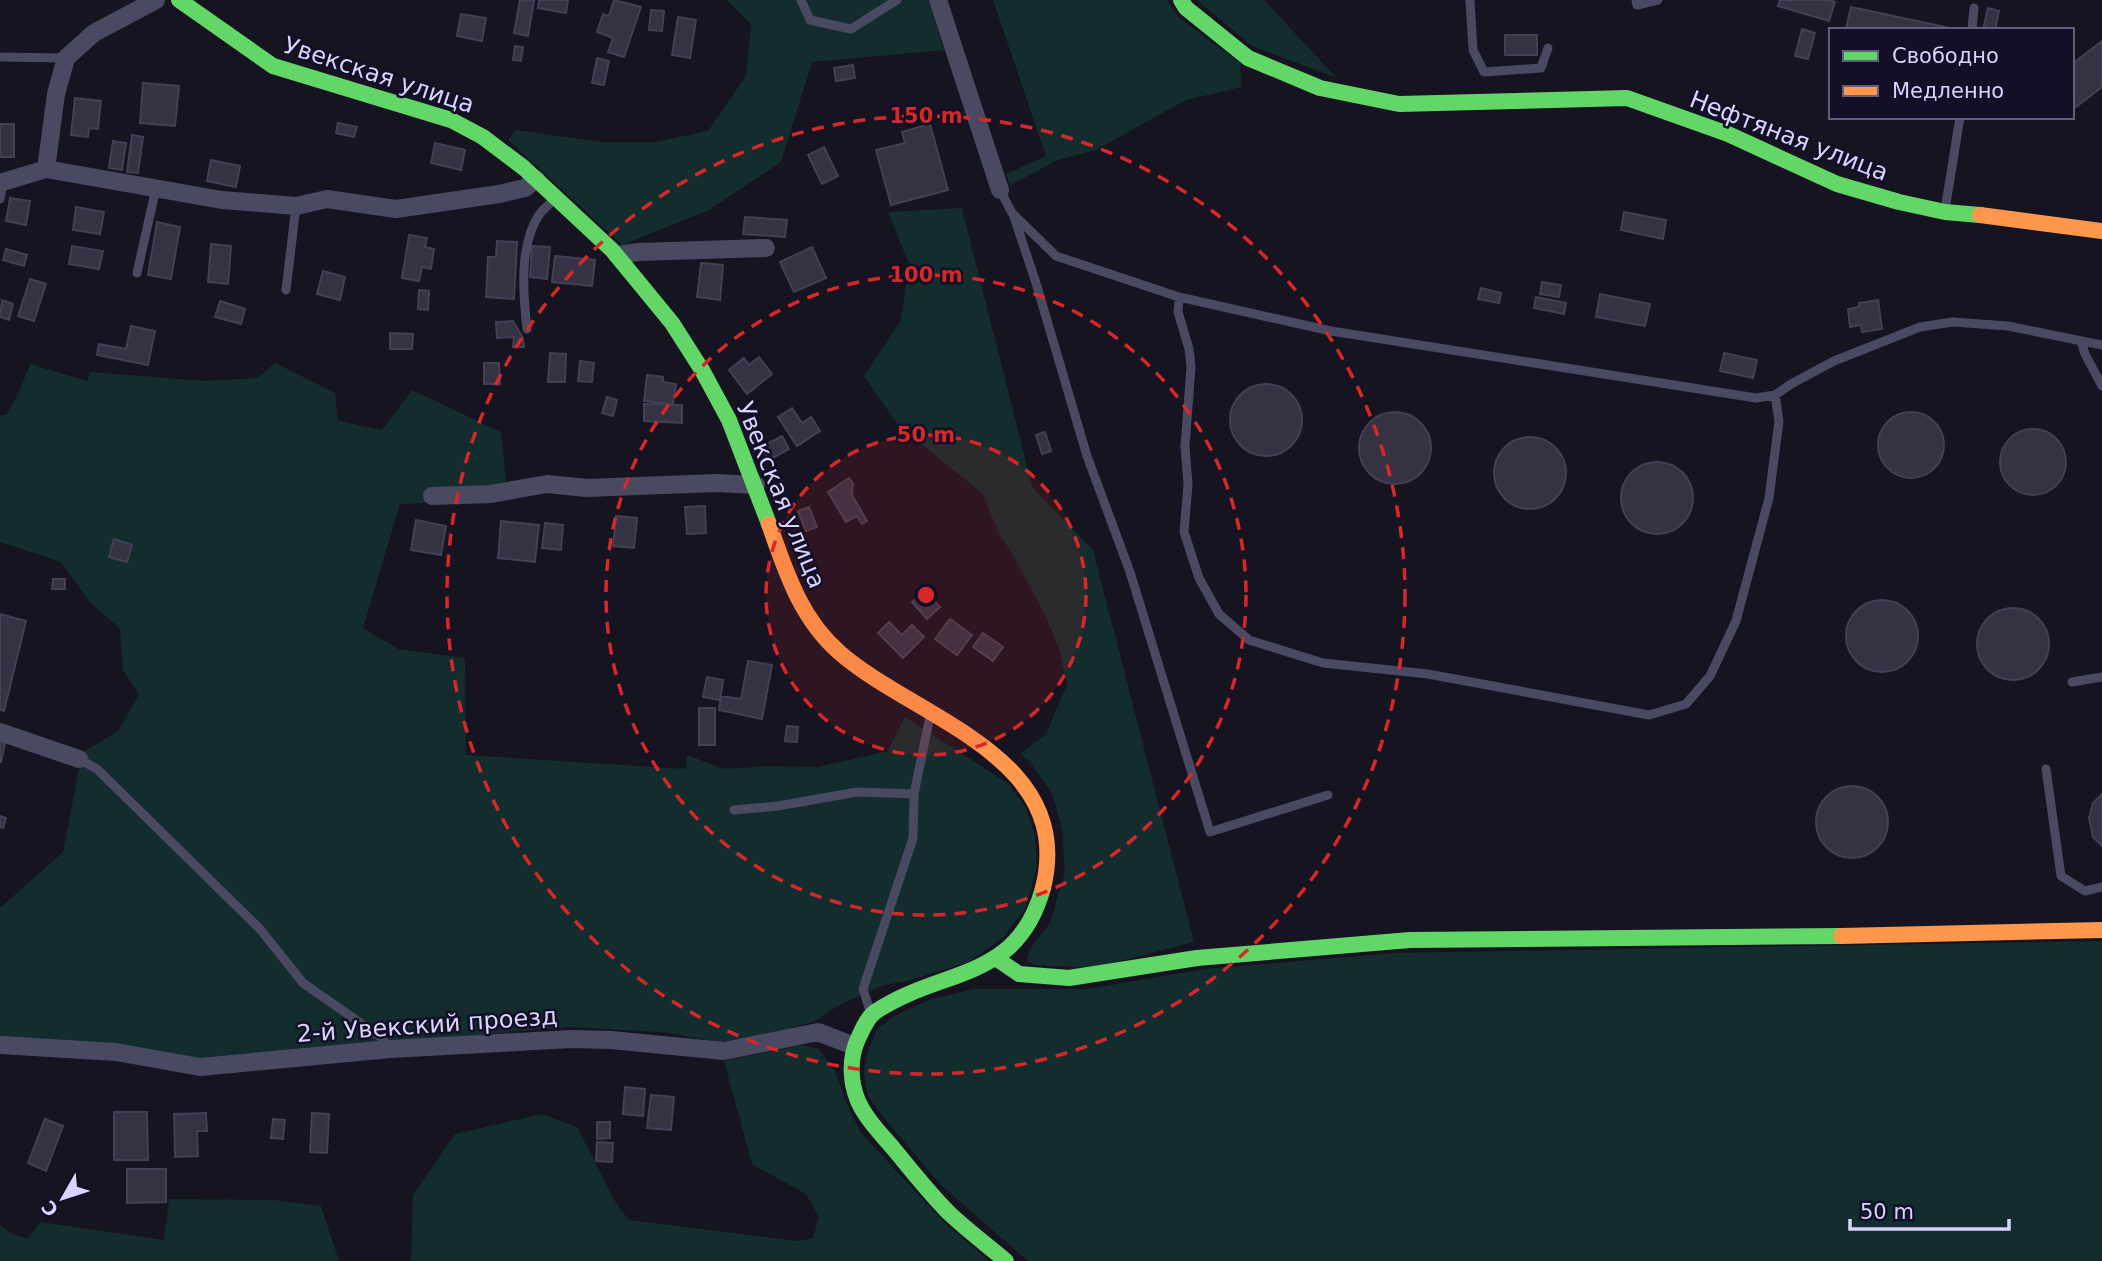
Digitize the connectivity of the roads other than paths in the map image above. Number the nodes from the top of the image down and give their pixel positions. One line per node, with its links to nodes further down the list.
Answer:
1 (156, 0): 14 (street)
2 (179, 0): 17 (street, Увекская улица)
3 (801, 0): 4 (lane)
4 (897, 0)
5 (938, 0): 20 (street)
6 (1181, 0): 23 (street, Нефтяная улица)
7 (1469, 0): 12 (lane)
8 (1636, 0): 9 (lane)
9 (1657, 0)
10 (1974, 8): 11 (lane)
11 (1972, 28)
12 (1548, 48)
13 (0, 57): 14 (lane)
14 (66, 58): 16 (street)
15 (1960, 119): 23 (lane)
16 (46, 169): 18 (street); 19 (street)
17 (536, 179): 21 (street, Увекская улица); 22 (street)
18 (1, 188)
19 (156, 188): 22 (street); 28 (lane)
20 (1000, 190): 24 (lane)
21 (556, 197): 27 (street, Увекская улица); 31 (lane)
22 (296, 205): 29 (lane)
23 (1945, 212): 25 (street, Нефтяная улица)
24 (1012, 213): 30 (lane); 45 (lane)
25 (2102, 231)
26 (766, 248): 27 (street)
27 (617, 255): 36 (street, Увекская улица)
28 (137, 273)
29 (286, 290)
30 (1179, 297): 35 (lane); 35 (lane)
31 (527, 329)
32 (2081, 341): 33 (lane); 34 (lane); 35 (lane)
33 (2102, 345)
34 (2102, 386)
35 (1775, 395)
36 (756, 485): 37 (street); 40 (street, Увекская улица)
37 (432, 496)
38 (2102, 677): 39 (lane)
39 (2072, 682)
40 (931, 712): 44 (lane); 49 (street, Увекская улица)
41 (0, 732): 42 (street)
42 (79, 759): 53 (lane)
43 (2046, 769): 47 (lane)
44 (914, 794): 46 (lane); 50 (lane)
45 (1328, 795)
46 (734, 810)
47 (2102, 887)
48 (2102, 930): 49 (street)
49 (997, 959): 50 (street, Увекская улица)
50 (871, 1015): 52 (street)
51 (0, 1045): 53 (street, 2-й Увекский проезд)
52 (854, 1046): 53 (street, 2-й Увекский проезд); 54 (street)
53 (390, 1049)
54 (1006, 1261)

